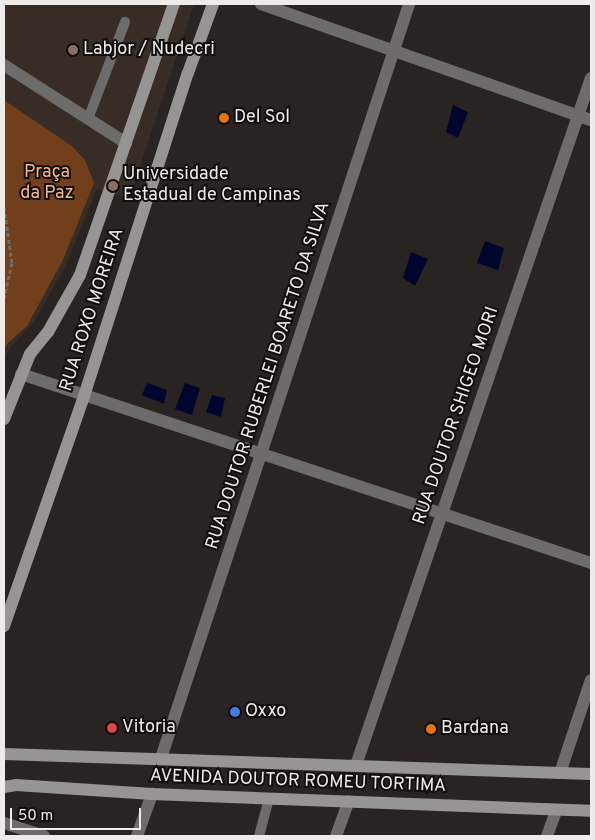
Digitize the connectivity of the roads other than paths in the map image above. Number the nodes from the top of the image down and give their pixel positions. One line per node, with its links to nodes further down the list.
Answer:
1 (174, 4): 12 (main road, RUA ROXO MOREIRA)
2 (213, 4): 14 (main road, RUA ROXO MOREIRA)
3 (261, 4): 6 (street)
4 (409, 4): 6 (street, RUA DOUTOR RUBERLEI BOARETO DA SILVA)
5 (125, 22): 10 (lane)
6 (393, 52): 9 (street); 16 (street, RUA DOUTOR RUBERLEI BOARETO DA SILVA)
7 (4, 66): 10 (street)
8 (591, 78): 9 (street, RUA DOUTOR SHIGEO MORI)
9 (578, 116): 11 (street); 17 (street, RUA DOUTOR SHIGEO MORI)
10 (88, 118): 12 (street)
11 (591, 120)
12 (126, 143): 13 (main road, RUA ROXO MOREIRA)
13 (21, 374): 14 (street); 15 (main road, RUA ROXO MOREIRA)
14 (84, 396): 16 (street); 19 (main road, RUA ROXO MOREIRA)
15 (4, 419)
16 (262, 454): 17 (street); 22 (street, RUA DOUTOR RUBERLEI BOARETO DA SILVA)
17 (442, 514): 18 (street); 23 (street, RUA DOUTOR SHIGEO MORI)
18 (591, 563)
19 (4, 626)
20 (591, 680): 24 (street)
21 (4, 754): 22 (main road, AVENIDA DOUTOR ROMEU TORTIMA)
22 (161, 758): 23 (main road, AVENIDA DOUTOR ROMEU TORTIMA)
23 (356, 765): 24 (main road, AVENIDA DOUTOR ROMEU TORTIMA)
24 (560, 773): 25 (main road, AVENIDA DOUTOR ROMEU TORTIMA)
25 (591, 774)
26 (4, 787): 27 (main road, AVENIDA DOUTOR ROMEU TORTIMA)
27 (152, 794): 28 (main road, AVENIDA DOUTOR ROMEU TORTIMA); 34 (street)
28 (268, 798): 29 (main road, AVENIDA DOUTOR ROMEU TORTIMA); 35 (lane)
29 (349, 801): 30 (main road, AVENIDA DOUTOR ROMEU TORTIMA); 36 (street)
30 (556, 811): 31 (main road, AVENIDA DOUTOR ROMEU TORTIMA); 37 (street)
31 (591, 811)
32 (4, 823): 33 (street)
33 (44, 836)
34 (137, 836)
35 (259, 836)
36 (336, 836)
37 (547, 836)

